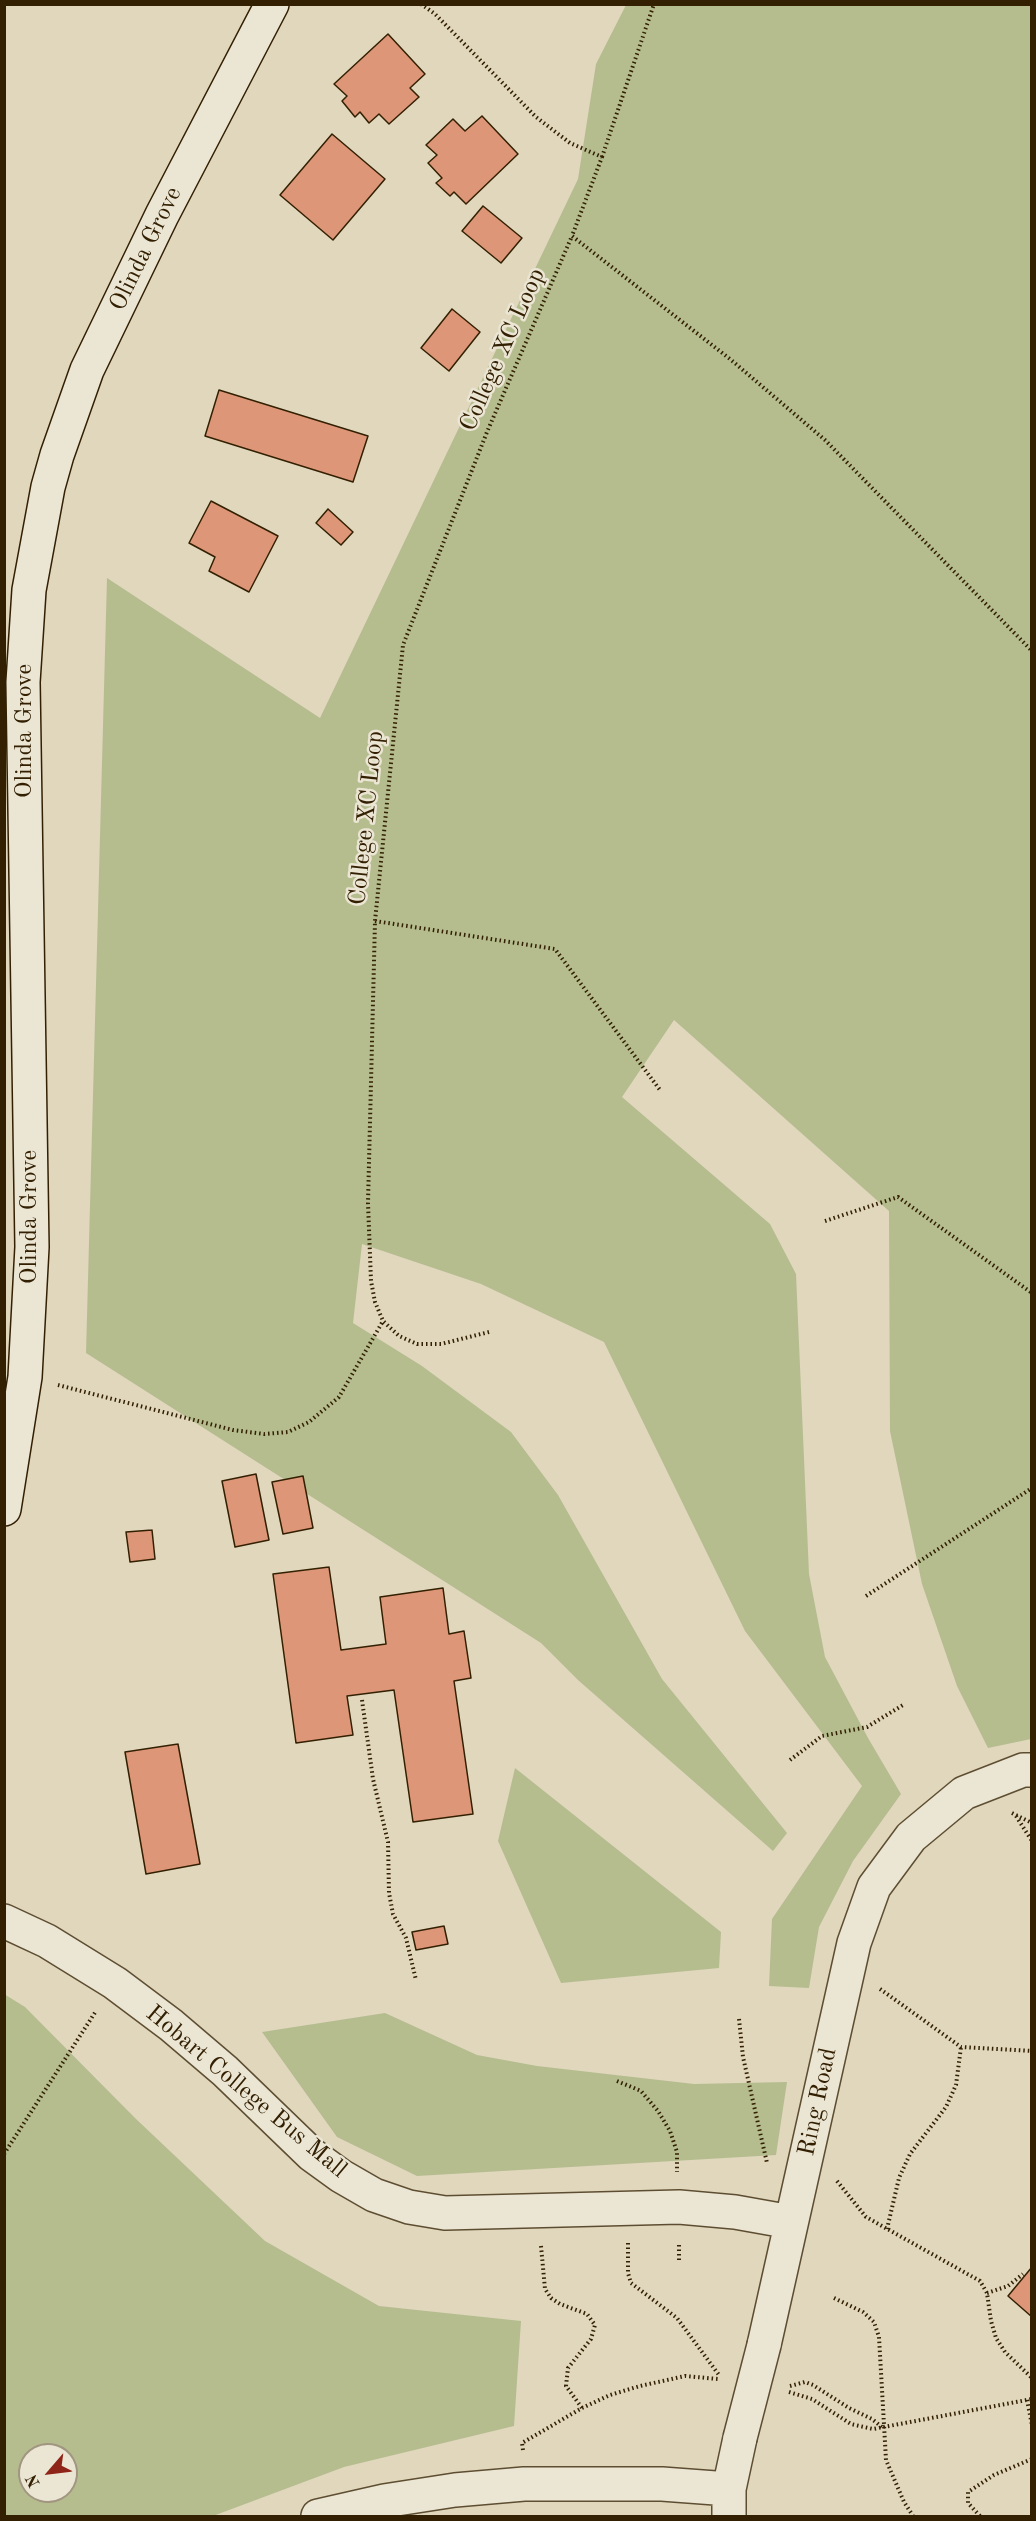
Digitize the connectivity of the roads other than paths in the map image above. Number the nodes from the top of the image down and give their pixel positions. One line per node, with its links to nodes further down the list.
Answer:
1 (272, 4): 2 (street, Olinda Grove)
2 (4, 1509)
3 (1032, 1770): 5 (street, Ring Road)
4 (4, 1921): 5 (street, Hobart College Bus Mall)
5 (791, 2222): 6 (street, Ring Road, bridge)
6 (729, 2503): 7 (street)
7 (318, 2517)

